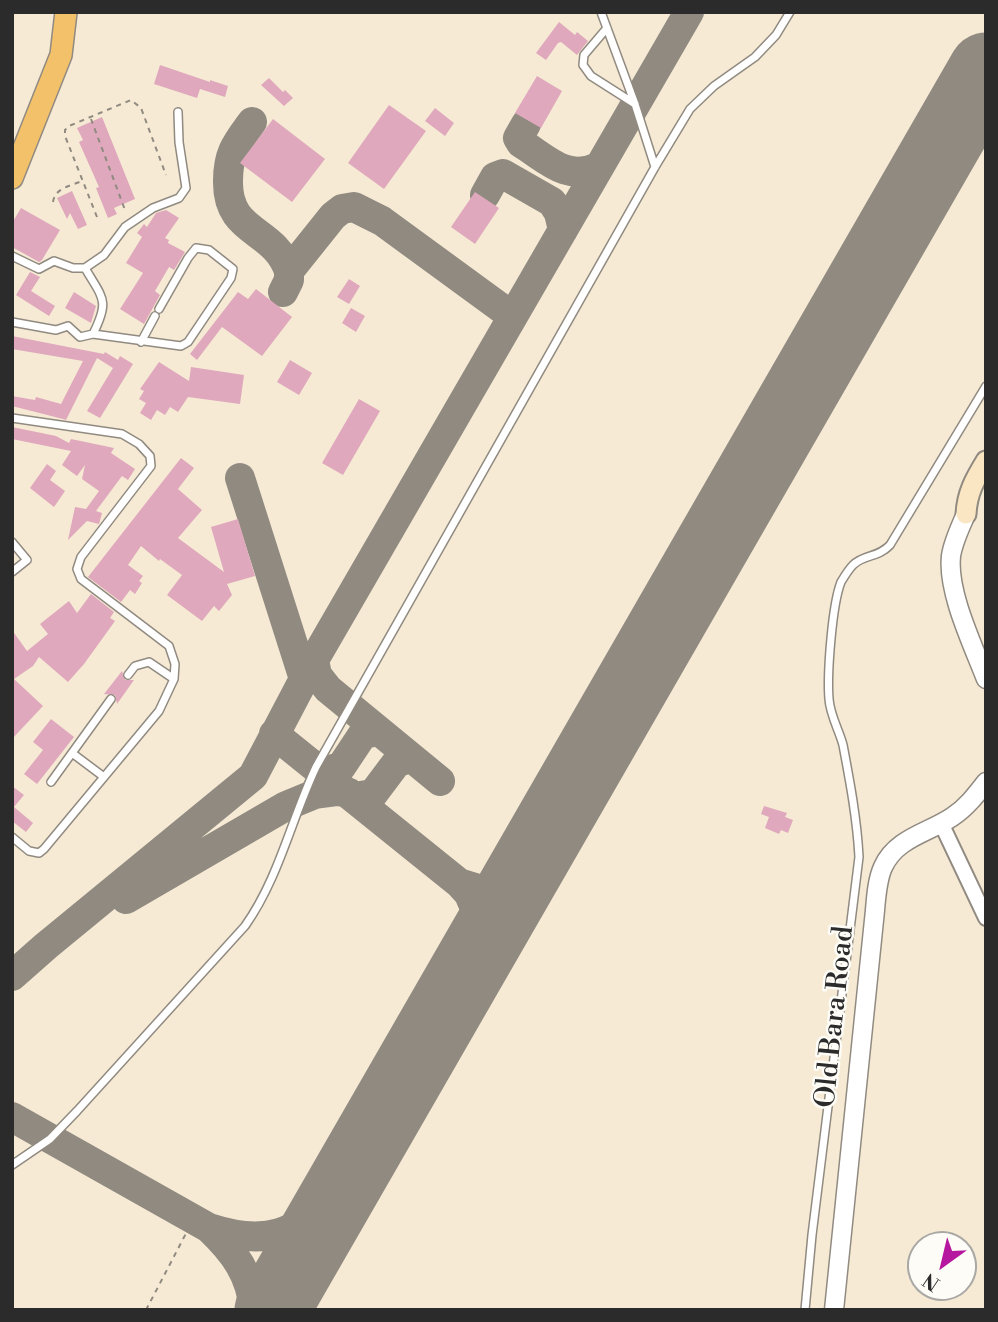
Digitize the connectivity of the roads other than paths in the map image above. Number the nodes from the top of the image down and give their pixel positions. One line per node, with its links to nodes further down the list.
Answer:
1 (66, 12): 8 (main road)
2 (601, 12): 4 (lane)
3 (790, 12): 7 (lane)
4 (607, 27): 5 (lane); 5 (lane)
5 (635, 104): 7 (lane)
6 (178, 112): 10 (lane)
7 (655, 167): 32 (lane)
8 (12, 178)
9 (12, 256): 10 (lane)
10 (85, 268): 12 (lane)
11 (12, 322): 12 (lane)
12 (93, 334): 13 (lane)
13 (141, 342): 13 (lane)
14 (986, 386): 33 (lane)
15 (12, 418): 23 (lane)
16 (986, 461): 18 (main road)
17 (986, 487): 18 (main road)
18 (966, 514): 22 (street)
19 (12, 543): 20 (lane)
20 (12, 572)
21 (128, 675): 23 (lane)
22 (986, 679)
23 (174, 680): 26 (lane)
24 (111, 699): 25 (lane)
25 (72, 753): 26 (lane); 27 (lane)
26 (104, 777): 30 (lane)
27 (51, 782)
28 (986, 782): 29 (street, Old Bara Road)
29 (941, 823): 31 (street); 34 (street, Old Bara Road)
30 (12, 837)
31 (986, 918)
32 (12, 1165)
33 (805, 1310)
34 (834, 1310)

